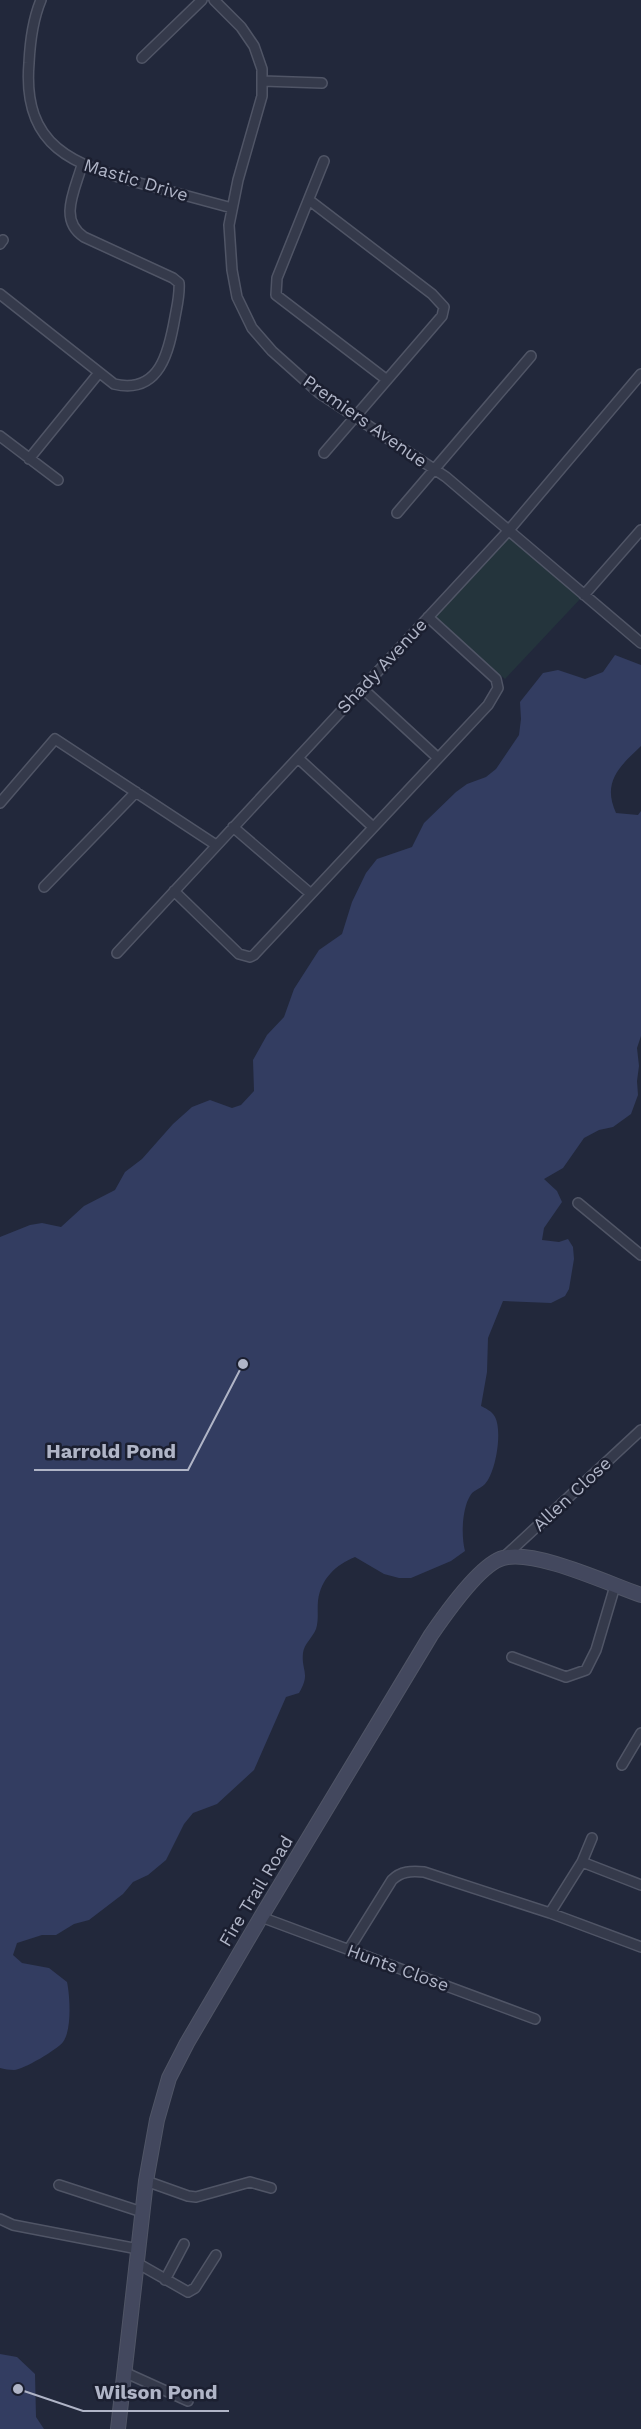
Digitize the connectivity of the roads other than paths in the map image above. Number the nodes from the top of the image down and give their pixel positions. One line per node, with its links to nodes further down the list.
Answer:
1 (41, 0): 8 (street, Mastic Drive)
2 (202, 0): 4 (street)
3 (214, 0): 5 (street, Premiers Avenue)
4 (142, 58)
5 (263, 81): 6 (street); 10 (street, Premiers Avenue)
6 (322, 83)
7 (324, 161): 9 (street)
8 (82, 165): 10 (street, Mastic Drive); 13 (street)
9 (309, 200): 15 (street); 15 (street)
10 (232, 207): 16 (street, Premiers Avenue)
11 (0, 294): 13 (street)
12 (531, 356): 20 (street)
13 (98, 374): 19 (street)
14 (641, 374): 23 (street, Shady Avenue)
15 (387, 380): 16 (street)
16 (354, 418): 18 (street); 20 (street, Premiers Avenue)
17 (0, 436): 19 (street)
18 (324, 453)
19 (29, 459): 21 (street)
20 (435, 469): 22 (street); 23 (street, Premiers Avenue)
21 (58, 480)
22 (397, 513)
23 (509, 530): 25 (street, Premiers Avenue); 26 (street, Shady Avenue)
24 (641, 530): 25 (street)
25 (584, 595): 27 (street, Premiers Avenue)
26 (428, 617): 28 (street, Shady Avenue); 30 (street)
27 (641, 644)
28 (362, 688): 29 (street, Shady Avenue); 30 (street)
29 (298, 758): 33 (street, Shady Avenue); 34 (street)
30 (438, 758): 34 (street)
31 (136, 792): 32 (street); 35 (street); 36 (street)
32 (0, 804)
33 (233, 827): 35 (street, Shady Avenue); 38 (street)
34 (374, 827): 38 (street)
35 (216, 845): 37 (street, Shady Avenue)
36 (44, 887)
37 (174, 891): 38 (street); 39 (street, Shady Avenue)
38 (310, 894)
39 (117, 953)
40 (578, 1203): 41 (street)
41 (641, 1255)
42 (641, 1430): 43 (street, Allen Close)
43 (503, 1558): 44 (street); 53 (street, Fire Trail Road)
44 (615, 1586): 45 (street); 46 (street)
45 (641, 1595)
46 (512, 1657)
47 (641, 1733): 48 (street)
48 (622, 1765)
49 (592, 1838): 50 (street)
50 (582, 1862): 51 (street); 52 (street)
51 (641, 1885)
52 (550, 1913): 54 (street); 55 (street)
53 (261, 1917): 55 (street, Hunts Close); 57 (street, Fire Trail Road)
54 (641, 1947)
55 (349, 1950): 56 (street, Hunts Close)
56 (535, 2019)
57 (146, 2181): 59 (street); 60 (street, Fire Trail Road)
58 (59, 2185): 60 (street)
59 (271, 2188)
60 (142, 2212): 64 (street, Fire Trail Road)
61 (0, 2219): 64 (street)
62 (184, 2244): 65 (street)
63 (216, 2255): 65 (street)
64 (137, 2256): 65 (street); 66 (street, Fire Trail Road)
65 (165, 2280)
66 (124, 2372): 67 (street); 68 (street, Fire Trail Road)
67 (188, 2401)
68 (118, 2429)

